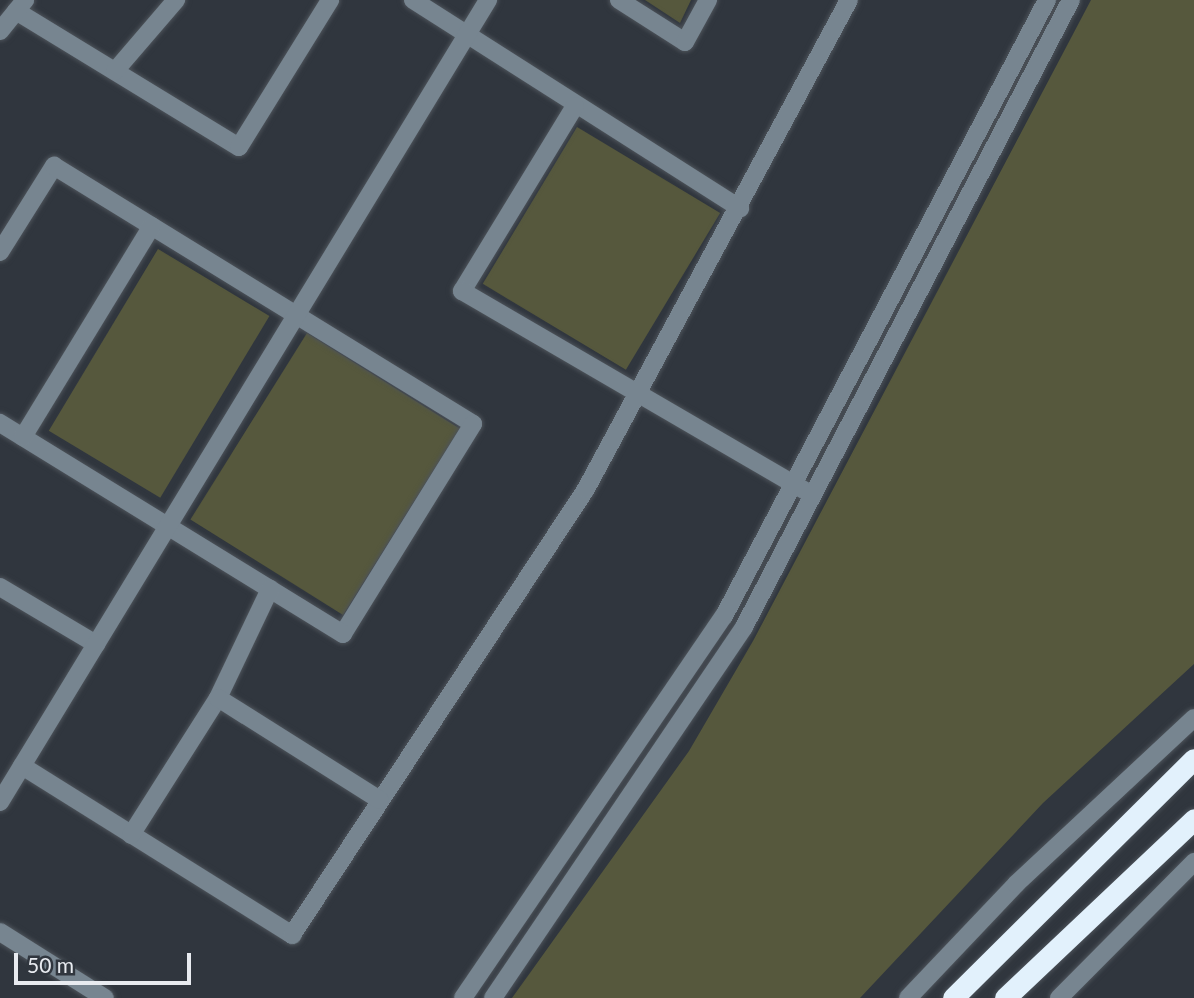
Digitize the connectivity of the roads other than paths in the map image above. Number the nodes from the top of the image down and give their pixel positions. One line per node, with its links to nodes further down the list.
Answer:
1 (176, 0): 13 (street)
2 (330, 0): 13 (street)
3 (412, 0): 12 (street)
4 (488, 0): 12 (street)
5 (619, 0): 6 (street)
6 (708, 0)
7 (849, 0): 15 (street)
8 (1047, 0): 22 (street)
9 (1071, 0): 23 (street)
10 (20, 5): 11 (street); 13 (street)
11 (0, 31)
12 (467, 35): 14 (street); 18 (street)
13 (115, 71)
14 (575, 106): 15 (street); 19 (street)
15 (740, 208): 19 (street)
16 (152, 226): 17 (street); 18 (street); 21 (street)
17 (0, 251)
18 (296, 315): 24 (street); 26 (street)
19 (638, 394): 22 (street); 32 (street)
20 (0, 423): 21 (street)
21 (23, 437): 24 (street)
22 (793, 484): 23 (street); 39 (street)
23 (813, 495): 40 (street)
24 (168, 526): 26 (street); 27 (street)
25 (0, 587): 27 (street)
26 (270, 589): 28 (street)
27 (96, 644): 31 (street)
28 (218, 698): 32 (street); 35 (street)
29 (1194, 718): 41 (street)
30 (1194, 759): 42 (highway)
31 (22, 766): 33 (street); 35 (street)
32 (380, 800): 35 (street)
33 (0, 802)
34 (1194, 819): 43 (highway)
35 (131, 835)
36 (1194, 862): 44 (street)
37 (0, 932): 38 (street)
38 (105, 998)
39 (463, 998)
40 (493, 998)
41 (908, 998)
42 (953, 998)
43 (1005, 998)
44 (1059, 998)

